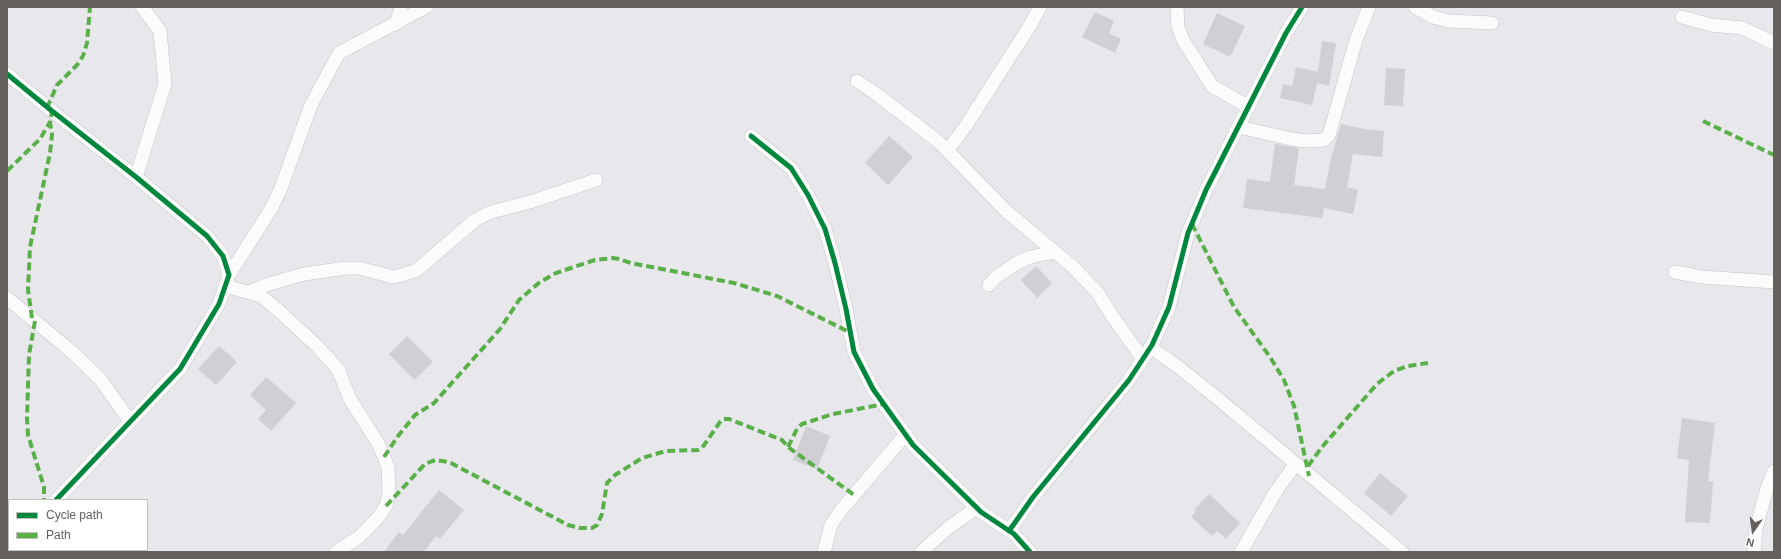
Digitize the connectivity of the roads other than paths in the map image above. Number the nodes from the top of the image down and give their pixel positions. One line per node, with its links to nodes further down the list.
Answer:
1 (142, 7): 19 (street)
2 (401, 7): 11 (street)
3 (426, 7): 11 (street)
4 (1040, 7): 18 (street)
5 (1177, 7): 15 (street)
6 (1302, 7): 15 (street)
7 (1369, 7): 16 (street)
8 (1415, 7): 10 (street)
9 (1682, 17): 12 (street)
10 (1492, 23)
11 (396, 24): 23 (street)
12 (1774, 43)
13 (7, 74): 19 (street)
14 (857, 81): 18 (street)
15 (1249, 107): 16 (street)
16 (1239, 126): 28 (street)
17 (751, 136): 31 (street)
18 (948, 150): 21 (street)
19 (136, 177): 23 (street)
20 (596, 180): 26 (street)
21 (1055, 252): 25 (street); 29 (street)
22 (1675, 272): 24 (street)
23 (227, 280): 26 (street); 30 (street)
24 (1774, 282)
25 (989, 285)
26 (249, 292): 37 (street)
27 (7, 298): 30 (street)
28 (1150, 347): 29 (street); 32 (street)
29 (1143, 359): 36 (street)
30 (130, 421): 34 (street)
31 (906, 434): 35 (street); 38 (street)
32 (1296, 464): 41 (street); 42 (street)
33 (1774, 471): 43 (street)
34 (57, 499)
35 (976, 508): 36 (street); 39 (street)
36 (1009, 531): 40 (street)
37 (336, 552)
38 (824, 552)
39 (921, 552)
40 (1030, 552)
41 (1240, 552)
42 (1402, 552)
43 (1754, 552)

